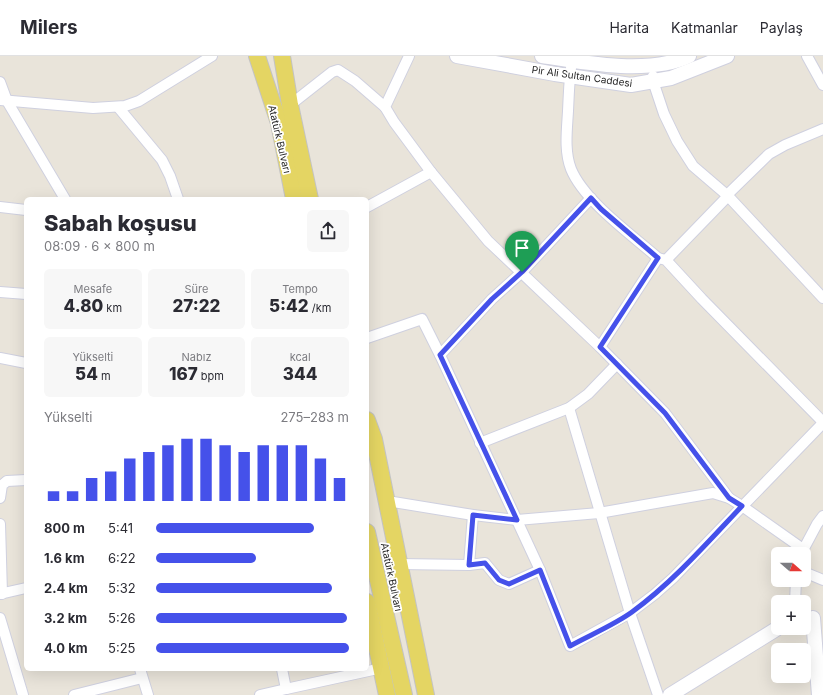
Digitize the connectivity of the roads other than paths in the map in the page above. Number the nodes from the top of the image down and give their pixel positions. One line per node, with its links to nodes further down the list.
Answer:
1 (212, 56): 18 (street)
2 (257, 56): 25 (main road, Atatürk Bulvarı)
3 (282, 56): 17 (main road, Atatürk Bulvarı)
4 (409, 56): 19 (street)
5 (457, 56): 12 (main road, Pir Ali Sultan Caddesi)
6 (542, 56): 10 (main road)
7 (689, 56): 11 (main road)
8 (727, 56): 13 (main road, Pir Ali Sultan Caddesi)
9 (807, 56): 15 (street)
10 (572, 58): 11 (main road); 12 (street)
11 (652, 64): 13 (street)
12 (570, 76): 13 (main road, Pir Ali Sultan Caddesi); 27 (street)
13 (653, 81): 22 (street)
14 (0, 82): 16 (street)
15 (823, 85)
16 (3, 100): 18 (street); 23 (street)
17 (290, 105): 19 (street); 26 (main road, Atatürk Bulvarı)
18 (118, 107): 24 (street)
19 (385, 107): 21 (street)
20 (823, 129): 22 (street)
21 (431, 172): 28 (street); 32 (street)
22 (727, 196): 31 (street); 35 (street)
23 (64, 197)
24 (177, 197)
25 (294, 197)
26 (310, 197)
27 (591, 198): 31 (street); 32 (street)
28 (369, 206)
29 (0, 207): 30 (street)
30 (24, 210)
31 (662, 259): 37 (street); 43 (street)
32 (522, 272): 37 (street); 38 (street)
33 (0, 292): 34 (street)
34 (24, 294)
35 (823, 298)
36 (369, 337): 38 (street)
37 (600, 347): 41 (street)
38 (440, 355): 45 (street)
39 (0, 358): 40 (street)
40 (24, 363)
41 (617, 364): 42 (street); 49 (street)
42 (569, 408): 45 (street); 52 (street)
43 (823, 422): 51 (street)
44 (369, 425): 50 (main road)
45 (480, 443): 55 (street)
46 (369, 470): 85 (main road, Atatürk Bulvarı)
47 (24, 480): 48 (street)
48 (0, 498)
49 (729, 498): 51 (street); 52 (street)
50 (387, 501): 53 (street); 60 (main road)
51 (742, 506): 58 (street); 68 (street)
52 (599, 513): 55 (street); 68 (street)
53 (473, 515): 55 (street); 61 (street)
54 (823, 516): 59 (street)
55 (517, 520): 62 (street)
56 (0, 524): 66 (street)
57 (369, 541): 84 (main road, Atatürk Bulvarı)
58 (797, 547)
59 (804, 547)
60 (399, 564): 61 (street); 86 (main road)
61 (469, 565): 62 (street)
62 (540, 570): 68 (street)
63 (811, 575): 64 (street)
64 (823, 580)
65 (24, 588): 66 (street)
66 (1, 594)
67 (369, 611): 72 (main road)
68 (630, 613): 87 (street)
69 (0, 618): 79 (street)
70 (813, 619): 88 (main road)
71 (771, 633): 78 (main road)
72 (382, 668): 75 (street); 83 (main road)
73 (282, 671): 77 (street)
74 (368, 671): 77 (street)
75 (369, 671)
76 (141, 674): 80 (street); 81 (street)
77 (286, 689): 82 (street)
78 (679, 693)
79 (22, 695)
80 (74, 695)
81 (148, 695)
82 (260, 695)
83 (388, 695)
84 (404, 695)
85 (416, 695)
86 (426, 695)
87 (658, 695)
88 (819, 695)

